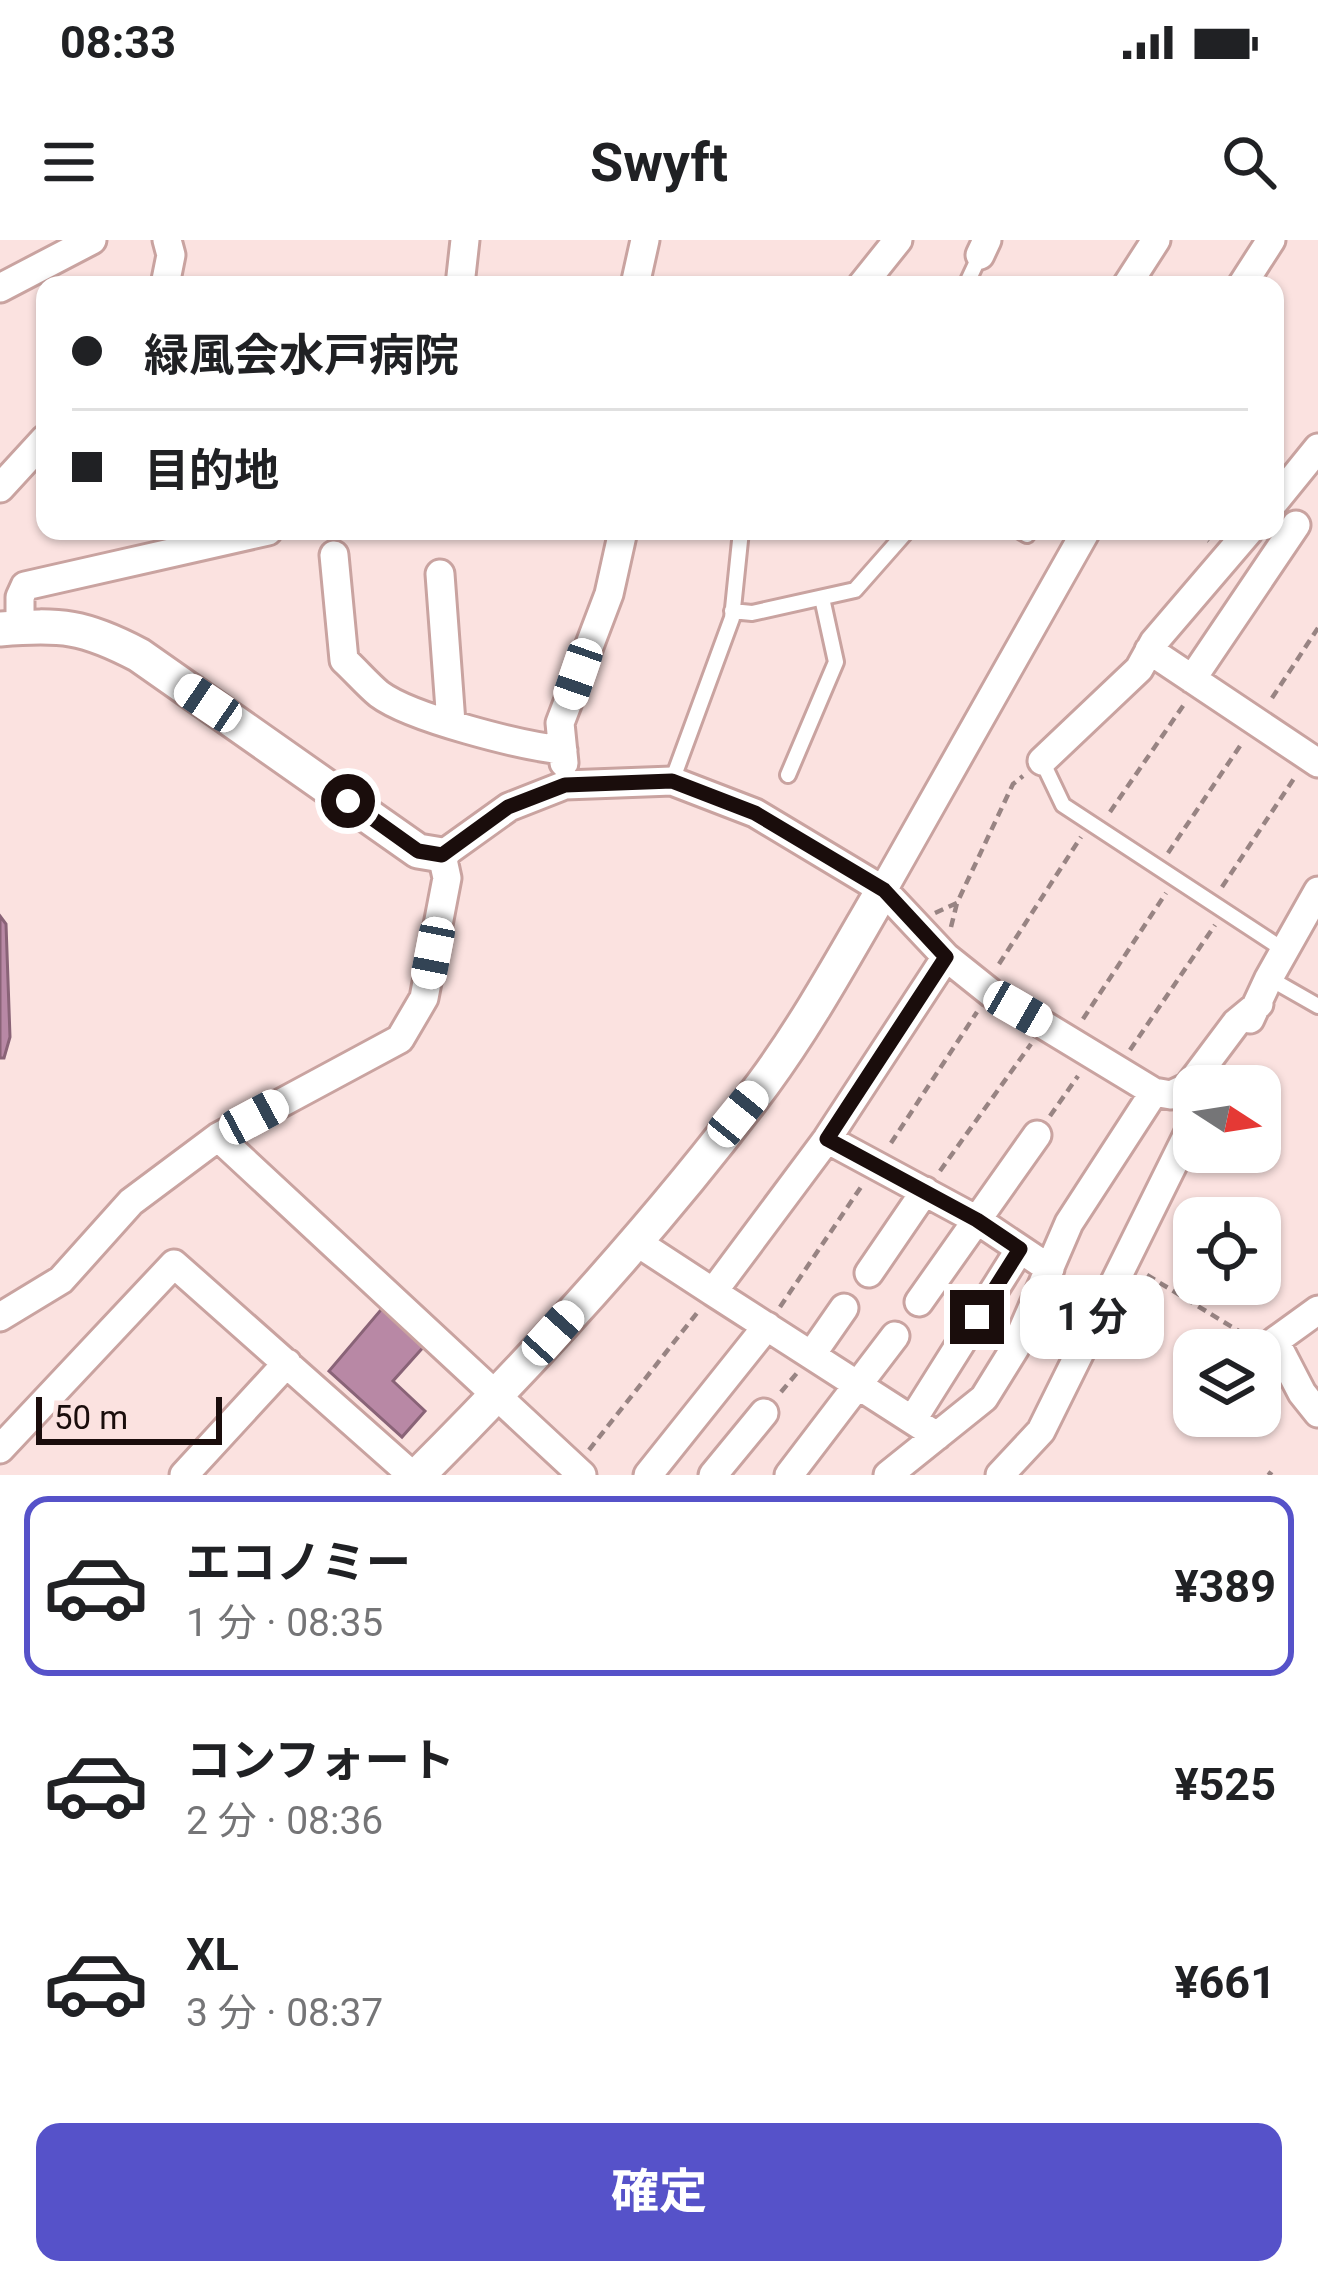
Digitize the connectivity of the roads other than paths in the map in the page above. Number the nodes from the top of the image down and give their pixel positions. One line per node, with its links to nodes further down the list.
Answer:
1 (92, 240): 16 (street)
2 (167, 240): 9 (street)
3 (465, 240): 10 (street)
4 (645, 240): 11 (street)
5 (898, 240): 12 (street)
6 (1156, 240): 14 (street)
7 (1271, 240): 15 (street)
8 (984, 248): 13 (lane)
9 (167, 276)
10 (461, 276)
11 (637, 276)
12 (869, 276)
13 (970, 276)
14 (1133, 276)
15 (1248, 276)
16 (0, 288)
17 (1318, 448): 20 (street)
18 (36, 449): 19 (street)
19 (0, 488)
20 (1284, 490)
21 (1296, 526): 34 (street)
22 (228, 540): 32 (street)
23 (621, 540): 36 (street)
24 (740, 540): 31 (lane)
25 (899, 540): 30 (lane)
26 (1081, 540): 43 (street)
27 (1241, 540): 33 (street)
28 (334, 555): 35 (street)
29 (440, 574): 35 (street)
30 (822, 598): 31 (lane); 39 (lane)
31 (732, 611): 40 (lane)
32 (10, 628): 42 (street)
33 (1149, 650): 34 (street); 38 (street)
34 (1195, 681): 37 (street)
35 (451, 723): 36 (street)
36 (563, 749): 41 (street)
37 (1313, 760)
38 (1042, 761): 45 (lane)
39 (788, 775)
40 (672, 781): 41 (street); 43 (street)
41 (565, 785): 42 (street)
42 (442, 855): 52 (street)
43 (884, 890): 46 (street); 57 (street)
44 (1318, 891): 45 (street)
45 (1284, 950): 47 (street)
46 (946, 957): 50 (street); 53 (street)
47 (1264, 991): 48 (lane); 49 (street); 50 (street)
48 (1318, 1006)
49 (1224, 1065)
50 (1154, 1092): 59 (street)
51 (1037, 1136): 56 (street)
52 (218, 1137): 65 (street); 71 (street)
53 (827, 1139): 55 (street); 61 (street)
54 (1173, 1165): 84 (street)
55 (925, 1191): 56 (street); 60 (street)
56 (977, 1220): 58 (street); 62 (street)
57 (635, 1240): 61 (street); 71 (street)
58 (1020, 1249): 59 (street); 74 (street)
59 (1049, 1269): 75 (street)
60 (868, 1273)
61 (713, 1292): 66 (street)
62 (919, 1302)
63 (844, 1308): 68 (street)
64 (1318, 1310): 73 (street)
65 (0, 1317)
66 (767, 1326): 68 (street); 80 (street)
67 (895, 1336): 70 (street)
68 (812, 1354): 70 (street)
69 (287, 1364): 76 (street); 78 (street); 79 (street)
70 (860, 1385): 74 (street); 82 (street)
71 (498, 1395): 77 (street); 79 (street)
72 (764, 1413): 81 (street)
73 (1318, 1413)
74 (913, 1419): 75 (street)
75 (938, 1436): 83 (street)
76 (0, 1449)
77 (578, 1472)
78 (184, 1475)
79 (415, 1475)
80 (648, 1475)
81 (713, 1475)
82 (789, 1475)
83 (888, 1475)
84 (1000, 1475)

